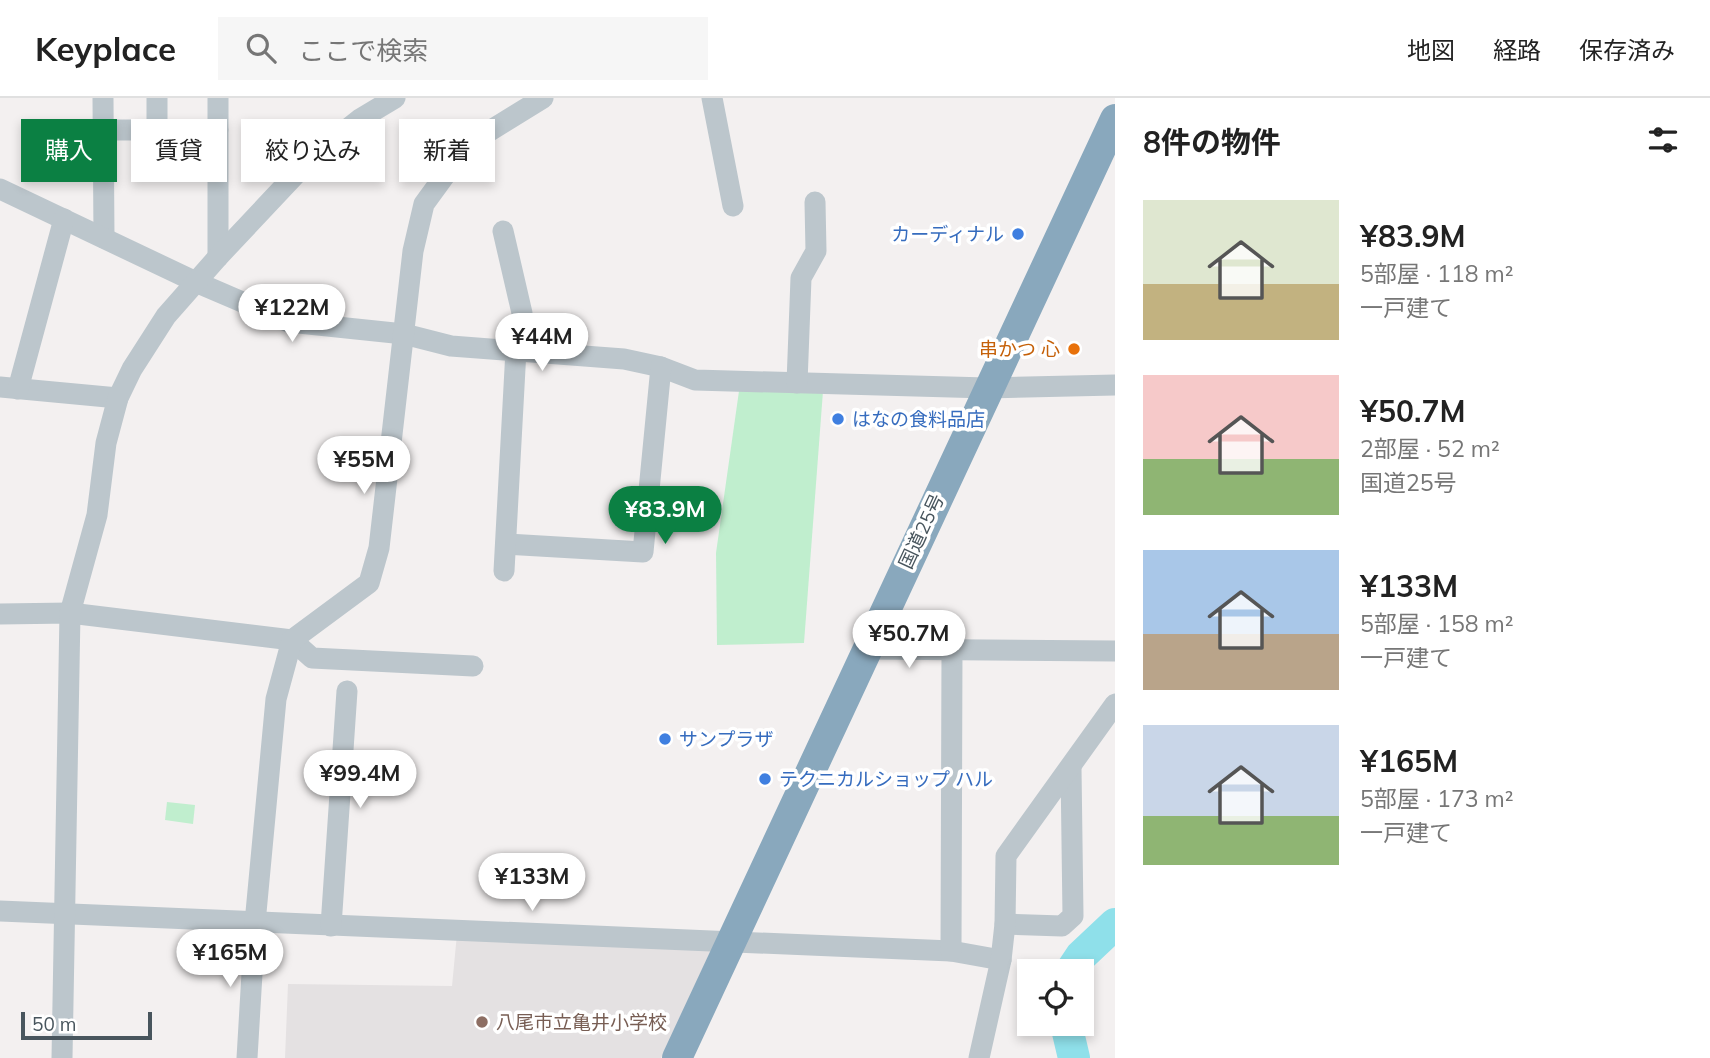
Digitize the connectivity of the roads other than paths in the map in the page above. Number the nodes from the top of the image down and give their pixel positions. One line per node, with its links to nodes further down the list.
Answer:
1 (157, 98): 8 (street)
2 (218, 98): 9 (street)
3 (395, 98): 19 (street)
4 (543, 98): 21 (street)
5 (712, 98): 15 (street)
6 (103, 99): 7 (street)
7 (104, 119)
8 (157, 119)
9 (218, 119)
10 (1115, 119): 27 (highway, 国道25号)
11 (104, 182): 18 (street)
12 (218, 182): 19 (street)
13 (0, 189): 16 (street)
14 (816, 202): 24 (street)
15 (733, 206)
16 (64, 219): 18 (street); 26 (street)
17 (503, 231): 22 (street)
18 (104, 239): 20 (street)
19 (218, 257): 20 (street)
20 (198, 283): 21 (street); 28 (street)
21 (404, 334): 22 (street); 33 (street)
22 (519, 350): 23 (street); 29 (street)
23 (661, 367): 24 (street); 29 (street)
24 (797, 383): 27 (street)
25 (1115, 385): 27 (street)
26 (9, 388): 28 (street)
27 (987, 388): 34 (highway, 国道25号)
28 (118, 398): 31 (street)
29 (506, 544): 30 (street)
30 (504, 571)
31 (70, 613): 32 (street); 33 (street); 42 (street)
32 (0, 614)
33 (292, 640): 37 (street); 43 (street)
34 (865, 649): 35 (street); 46 (highway, 国道25号)
35 (952, 649): 36 (street); 47 (street)
36 (1115, 651)
37 (473, 666)
38 (347, 691): 45 (street)
39 (1115, 704): 40 (street)
40 (1071, 768): 44 (street); 44 (street)
41 (0, 911): 42 (street)
42 (65, 911): 43 (street); 49 (street)
43 (255, 923): 45 (street); 50 (street)
44 (1006, 924): 48 (street)
45 (331, 926): 46 (street)
46 (732, 942): 47 (street); 51 (highway, 国道25号)
47 (951, 951): 48 (street)
48 (1001, 960): 52 (street)
49 (62, 1058)
50 (247, 1058)
51 (677, 1058)
52 (979, 1058)

